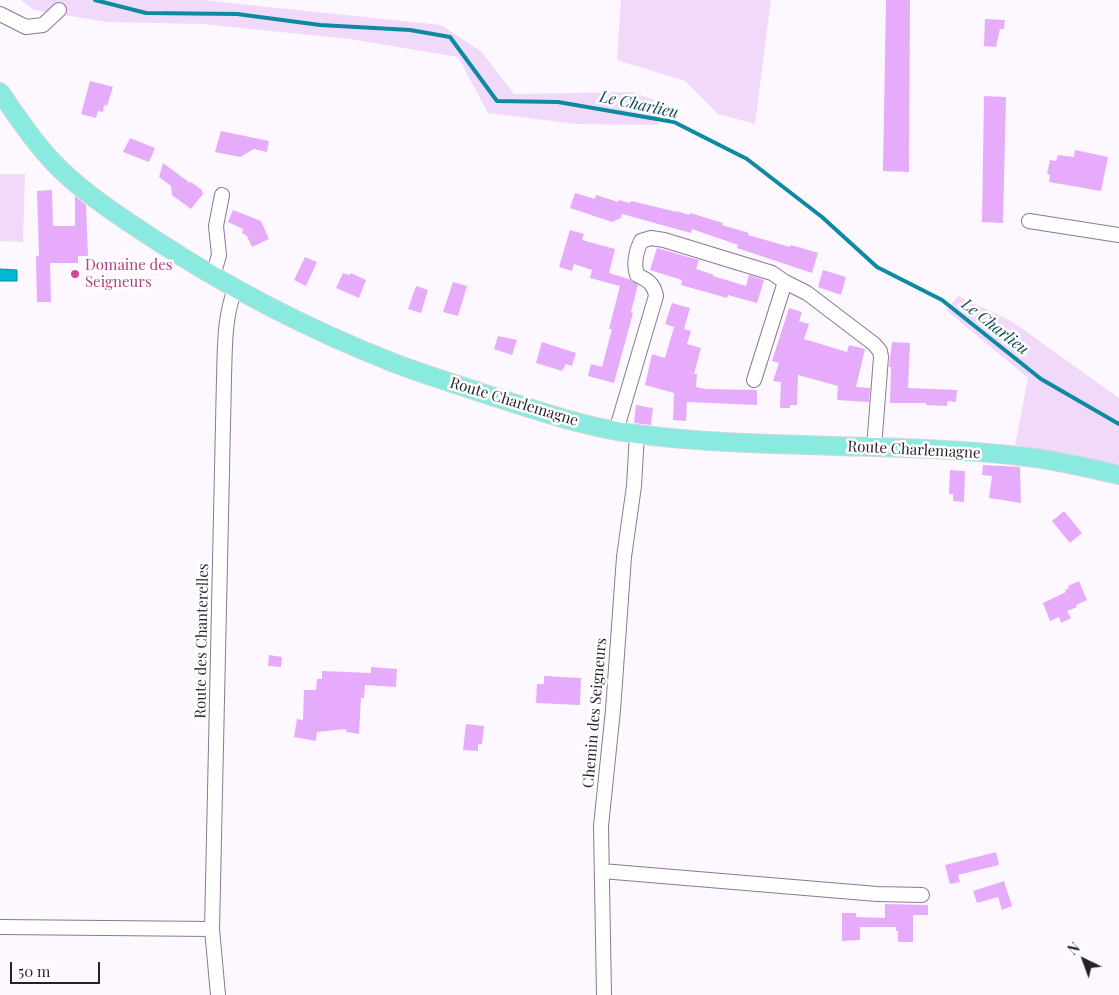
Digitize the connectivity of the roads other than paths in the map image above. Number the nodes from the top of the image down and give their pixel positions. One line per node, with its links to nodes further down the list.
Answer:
1 (59, 10): 2 (street)
2 (0, 14)
3 (0, 92): 7 (main road, Route Charlemagne)
4 (222, 195): 7 (street)
5 (1029, 221): 6 (street)
6 (1119, 235)
7 (213, 276): 9 (main road, Route Charlemagne)
8 (785, 282): 10 (street); 11 (street); 13 (street)
9 (234, 289): 11 (main road, Route Charlemagne); 18 (street, Route des Chanterelles)
10 (754, 380)
11 (616, 431): 12 (main road, Route Charlemagne)
12 (637, 434): 13 (main road, Route Charlemagne); 15 (street, Chemin des Seigneurs)
13 (874, 448): 14 (main road, Route Charlemagne)
14 (1119, 475)
15 (602, 871): 16 (street); 20 (street, Chemin des Seigneurs)
16 (922, 895)
17 (0, 927): 18 (street)
18 (212, 929): 19 (street, Route des Chanterelles)
19 (218, 995)
20 (604, 995)

